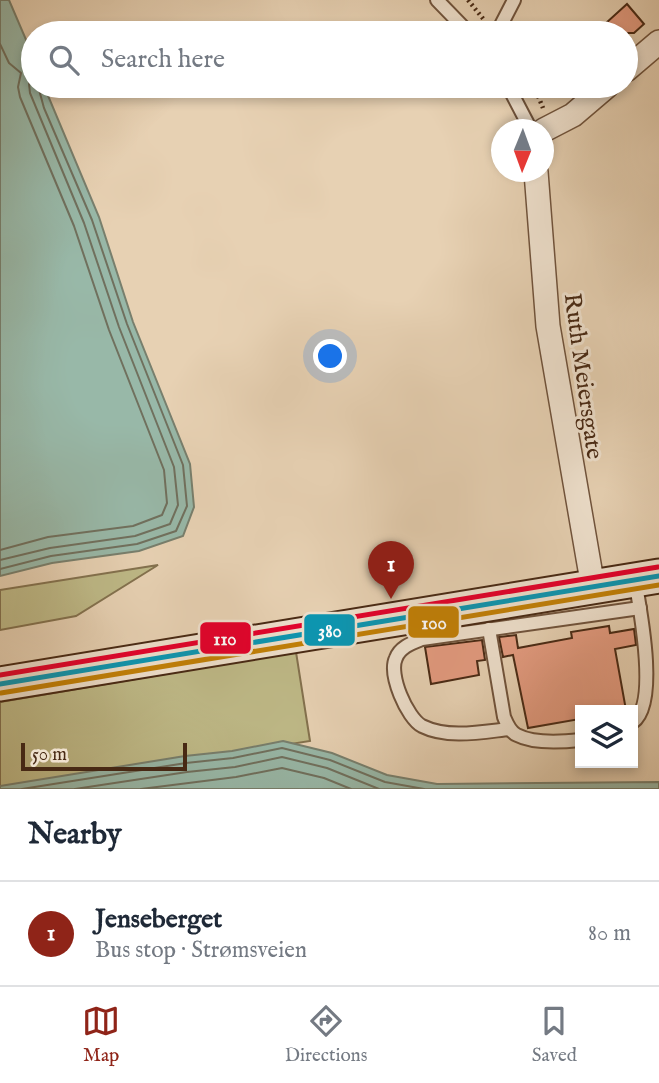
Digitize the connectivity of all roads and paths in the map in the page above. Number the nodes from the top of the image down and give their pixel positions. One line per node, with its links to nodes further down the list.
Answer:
1 (437, 0): 4 (lane)
2 (468, 0): 5 (path)
3 (514, 0): 6 (lane)
4 (457, 21)
5 (485, 21)
6 (503, 21)
7 (659, 42): 8 (street)
8 (638, 60)
9 (514, 98): 11 (lane)
10 (593, 98): 12 (street)
11 (525, 119)
12 (554, 125)
13 (537, 182): 14 (street, Ruth Meiersgate)
14 (593, 587): 15 (main road); 19 (main road)
15 (645, 588): 16 (lane); 17 (lane)
16 (489, 629): 21 (lane); 21 (lane)
17 (645, 652): 18 (lane); 20 (lane)
18 (659, 660)
19 (0, 684)
20 (638, 719)
21 (509, 729): 22 (lane)
22 (575, 740)

